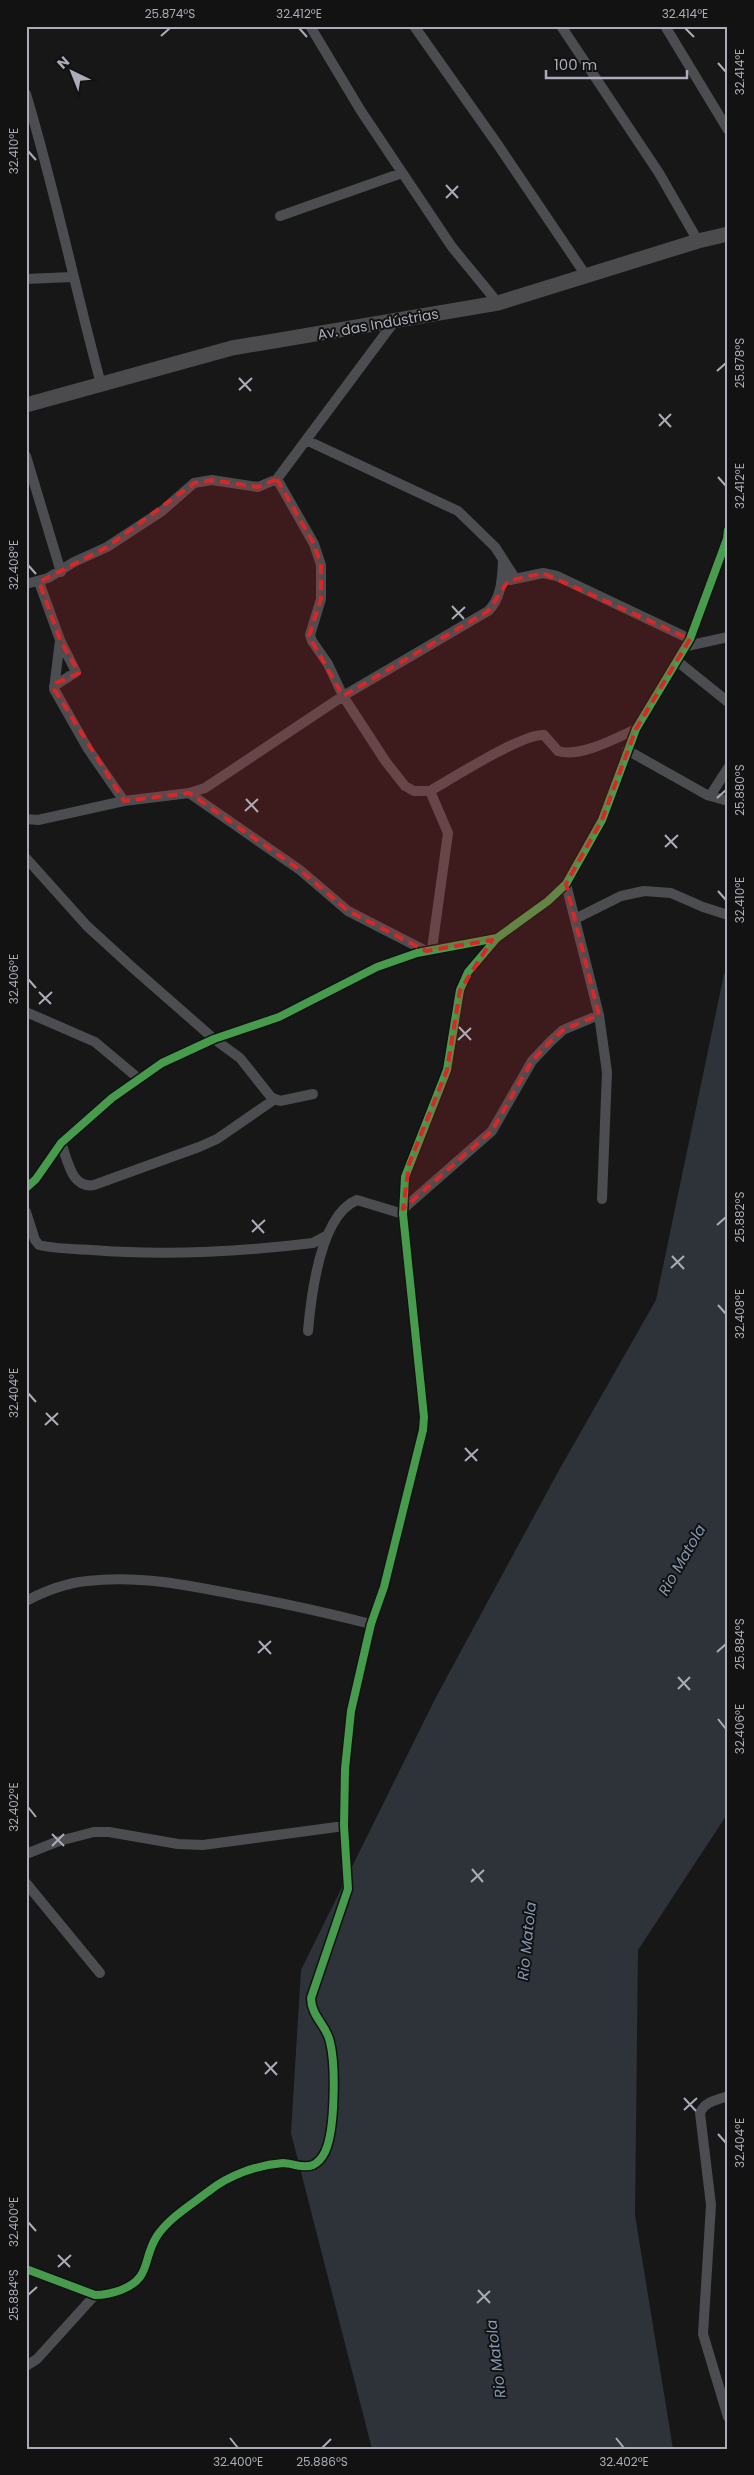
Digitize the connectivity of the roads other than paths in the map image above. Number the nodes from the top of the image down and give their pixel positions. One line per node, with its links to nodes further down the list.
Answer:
1 (310, 26): 7 (street)
2 (414, 26): 12 (street)
3 (561, 26): 10 (street)
4 (665, 26): 6 (street)
5 (26, 94): 11 (street)
6 (728, 130)
7 (402, 174): 8 (street); 14 (street)
8 (280, 216)
9 (728, 234): 10 (street, Av. das Indústrias)
10 (698, 241): 12 (street, Av. das Indústrias)
11 (72, 277): 13 (street); 16 (street)
12 (587, 277): 14 (street, Av. das Indústrias)
13 (26, 279)
14 (498, 303): 15 (street, Av. das Indústrias)
15 (394, 322): 16 (street, Av. das Indústrias); 18 (street)
16 (101, 384): 17 (street, Av. das Indústrias)
17 (26, 405)
18 (306, 440): 20 (street); 22 (street)
19 (26, 456): 23 (street)
20 (277, 479): 23 (street); 33 (street)
21 (728, 530): 30 (street)
22 (503, 561): 24 (street); 27 (street)
23 (60, 572): 25 (street)
24 (515, 578): 27 (street); 30 (street)
25 (38, 582): 26 (street); 29 (street)
26 (26, 584)
27 (501, 586): 33 (street)
28 (728, 637): 30 (street)
29 (60, 640): 32 (street); 32 (street)
30 (688, 642): 31 (street)
31 (677, 661): 34 (street); 35 (street)
32 (54, 686): 41 (street)
33 (342, 696): 38 (street); 39 (street)
34 (728, 702)
35 (636, 729): 36 (street); 38 (street)
36 (627, 750): 40 (street); 45 (street)
37 (728, 768): 40 (street)
38 (430, 791): 49 (street)
39 (189, 793): 41 (street); 49 (street)
40 (710, 796): 42 (street)
41 (124, 801): 43 (street)
42 (728, 801)
43 (26, 819)
44 (26, 858): 52 (street)
45 (566, 884): 47 (street); 48 (street)
46 (728, 915): 47 (street)
47 (575, 918): 51 (street)
48 (497, 938): 49 (street); 59 (street)
49 (429, 950): 52 (street)
50 (26, 1012): 53 (street)
51 (599, 1015): 58 (street); 59 (street)
52 (214, 1039): 53 (street); 55 (street)
53 (138, 1078): 56 (street)
54 (313, 1094): 55 (street)
55 (275, 1100): 56 (street)
56 (61, 1143): 57 (street)
57 (26, 1188)
58 (602, 1200)
59 (403, 1211): 61 (street); 64 (street)
60 (26, 1212): 61 (street)
61 (326, 1236): 62 (street)
62 (308, 1331)
63 (26, 1601): 64 (street)
64 (371, 1624): 65 (street)
65 (344, 1826): 66 (street); 71 (street)
66 (26, 1854)
67 (26, 1883): 68 (street)
68 (100, 1973)
69 (728, 2096): 73 (street)
70 (26, 2269): 71 (street)
71 (95, 2295): 72 (street)
72 (26, 2366)
73 (728, 2417)

